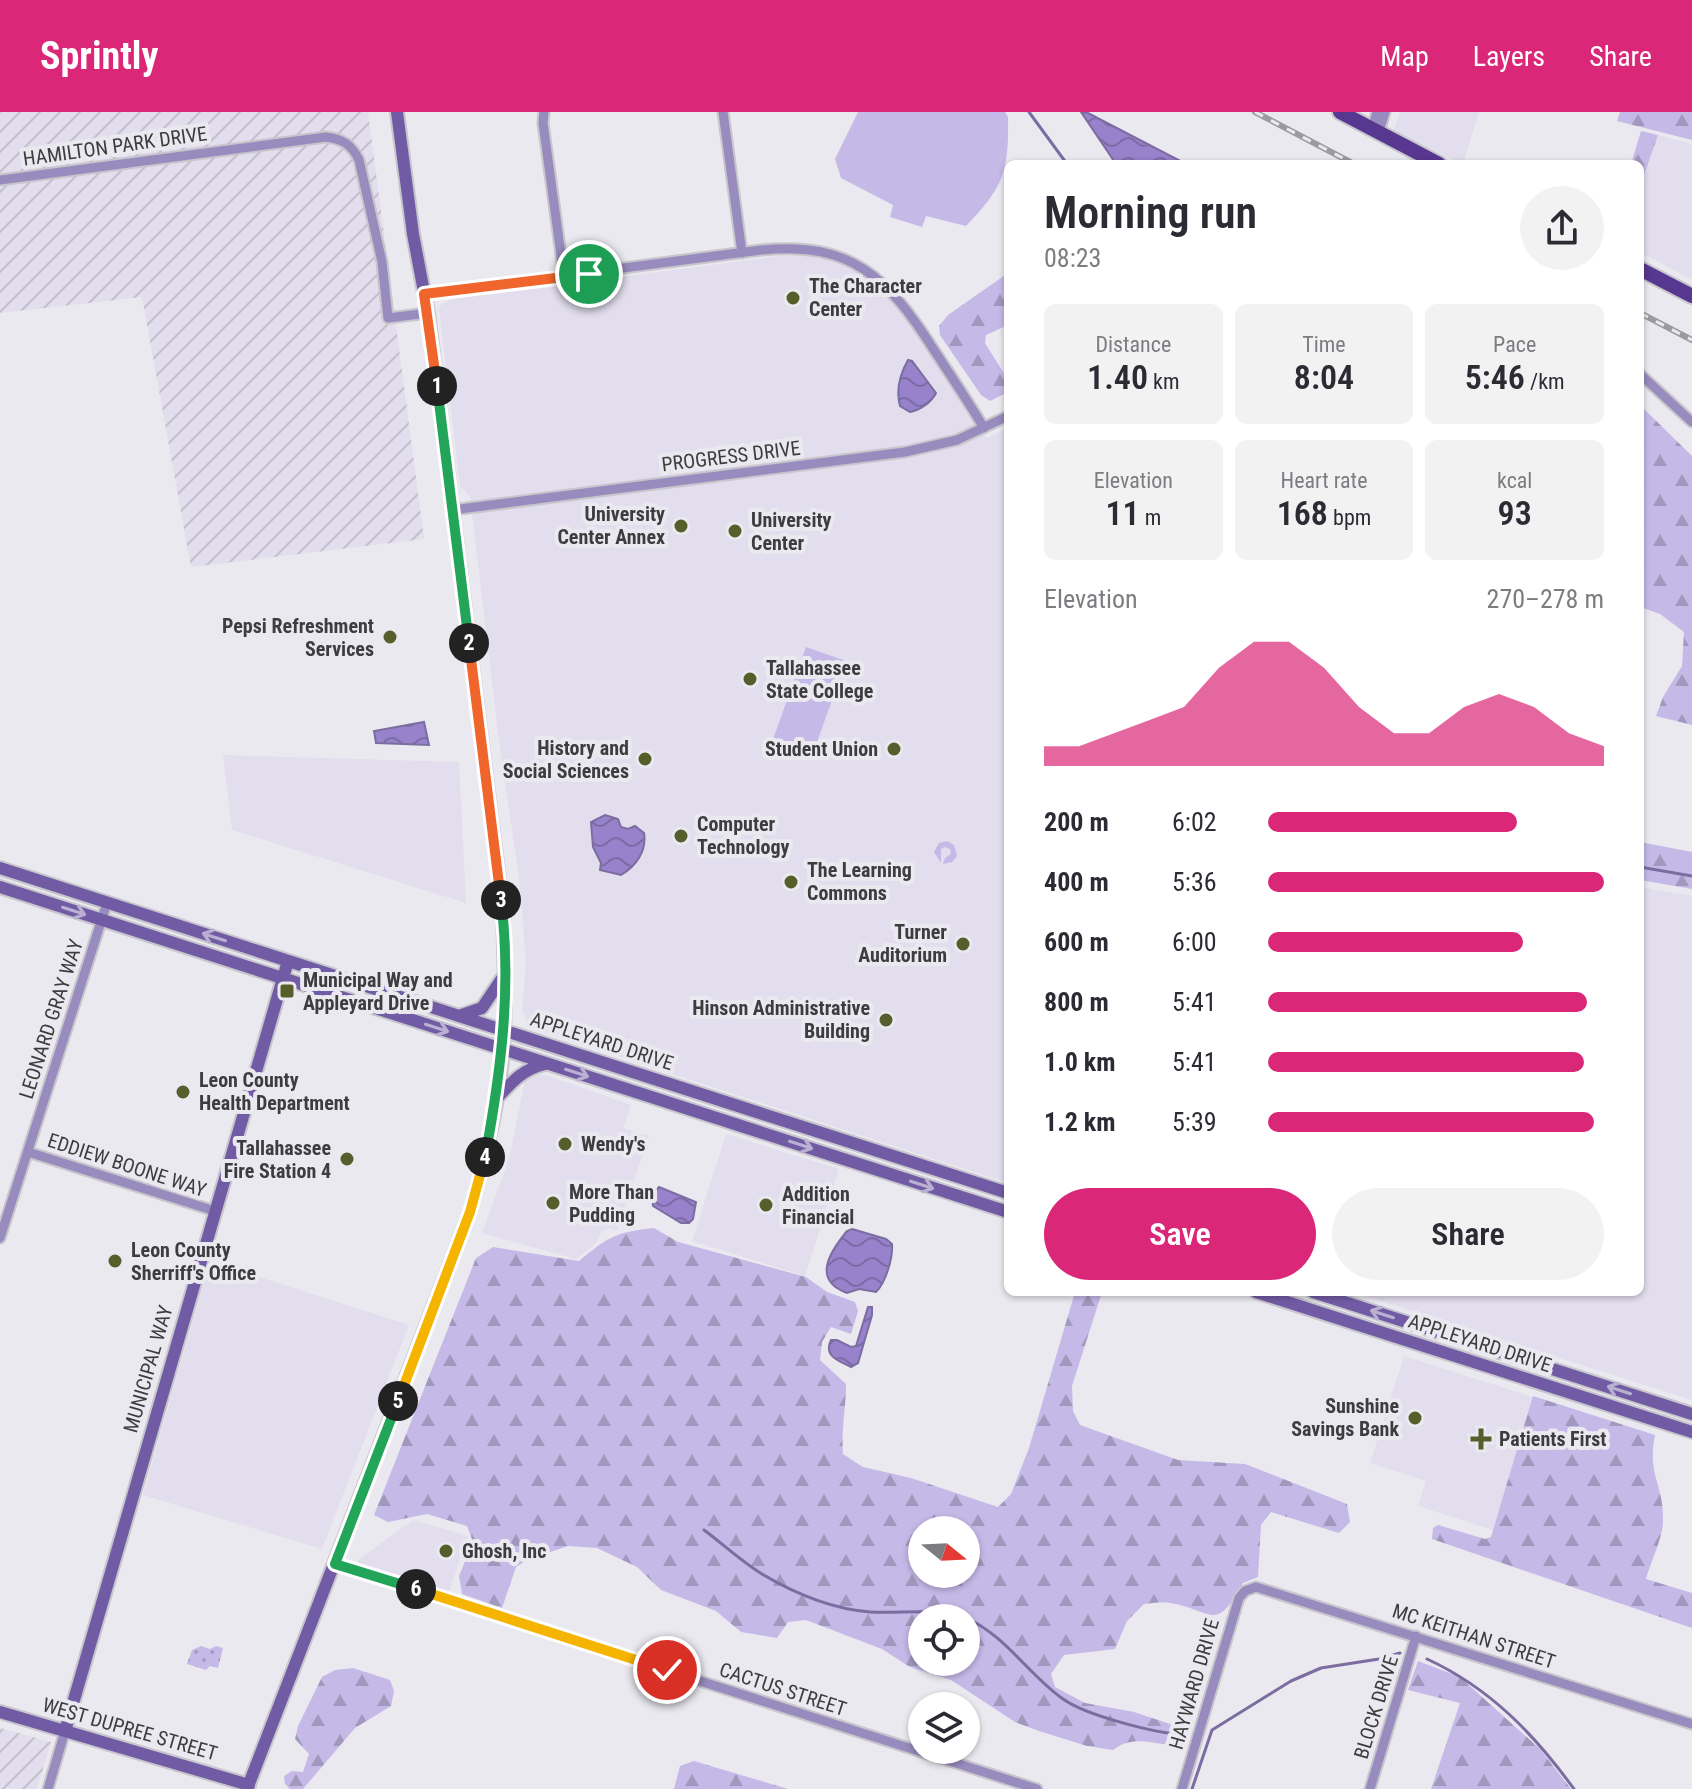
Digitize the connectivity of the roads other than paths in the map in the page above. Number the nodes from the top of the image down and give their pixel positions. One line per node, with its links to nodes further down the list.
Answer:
1 (397, 112): 13 (main road)
2 (544, 112): 12 (street)
3 (723, 112): 10 (street)
4 (1340, 112): 7 (main road)
5 (1377, 112): 7 (street)
6 (1385, 112): 7 (street)
7 (1375, 131): 8 (main road)
8 (1431, 160)
9 (0, 180): 15 (street, HAMILTON PARK DRIVE)
10 (742, 253): 12 (street); 19 (street)
11 (1644, 271): 14 (main road)
12 (564, 277): 13 (street)
13 (424, 294): 15 (main road)
14 (1692, 296)
15 (428, 313): 20 (main road)
16 (1644, 378): 18 (street)
17 (1004, 418): 19 (street, PROGRESS DRIVE)
18 (1692, 422)
19 (984, 428): 20 (street, PROGRESS DRIVE)
20 (452, 510): 26 (main road)
21 (0, 868): 23 (main road, APPLEYARD DRIVE)
22 (0, 887): 24 (main road, APPLEYARD DRIVE, one-way to 24)
23 (107, 903): 24 (street, LEONARD GRAY WAY); 25 (main road, APPLEYARD DRIVE, one-way to 23)
24 (102, 920): 27 (main road, APPLEYARD DRIVE); 36 (street, LEONARD GRAY WAY)
25 (288, 961): 27 (main road, MUNICIPAL WAY); 28 (main road, APPLEYARD DRIVE)
26 (505, 974): 28 (main road); 29 (main road)
27 (283, 979): 30 (main road, APPLEYARD DRIVE, one-way to 30); 39 (main road, MUNICIPAL WAY)
28 (458, 1016): 29 (main road, APPLEYARD DRIVE)
29 (504, 1030): 30 (main road); 33 (main road, APPLEYARD DRIVE)
30 (503, 1049): 31 (main road, APPLEYARD DRIVE); 32 (main road)
31 (548, 1064): 32 (main road); 34 (main road, APPLEYARD DRIVE, one-way to 34)
32 (497, 1098): 48 (main road)
33 (728, 1103): 34 (main road); 35 (main road, APPLEYARD DRIVE)
34 (730, 1123): 37 (main road, APPLEYARD DRIVE, one-way to 37)
35 (854, 1143): 37 (main road); 38 (main road, APPLEYARD DRIVE)
36 (28, 1152): 39 (street, EDDIEW BOONE WAY); 41 (street, LEONARD GRAY WAY)
37 (848, 1161): 40 (main road, APPLEYARD DRIVE, one-way to 40)
38 (1004, 1192)
39 (215, 1211): 53 (main road, MUNICIPAL WAY)
40 (1004, 1211)
41 (0, 1238)
42 (1268, 1296): 45 (main road, APPLEYARD DRIVE)
43 (1325, 1296): 44 (main road, APPLEYARD DRIVE, one-way to 43)
44 (1446, 1335): 45 (main road); 46 (main road, APPLEYARD DRIVE, one-way to 44)
45 (1440, 1351): 47 (main road, APPLEYARD DRIVE)
46 (1692, 1414)
47 (1692, 1432)
48 (335, 1564): 54 (main road); 56 (street, CACTUS STREET)
49 (1245, 1591): 50 (street, MC KEITHAN STREET); 57 (street, HAYWARD DRIVE)
50 (1416, 1636): 52 (street, MC KEITHAN STREET); 58 (street, BLOCK DRIVE)
51 (0, 1712): 53 (main road, WEST DUPREE STREET)
52 (1692, 1724)
53 (65, 1731): 54 (main road, WEST DUPREE STREET); 55 (street, MUNICIPAL WAY)
54 (248, 1787)
55 (48, 1789)
56 (1037, 1789)
57 (1182, 1789)
58 (1370, 1789)

